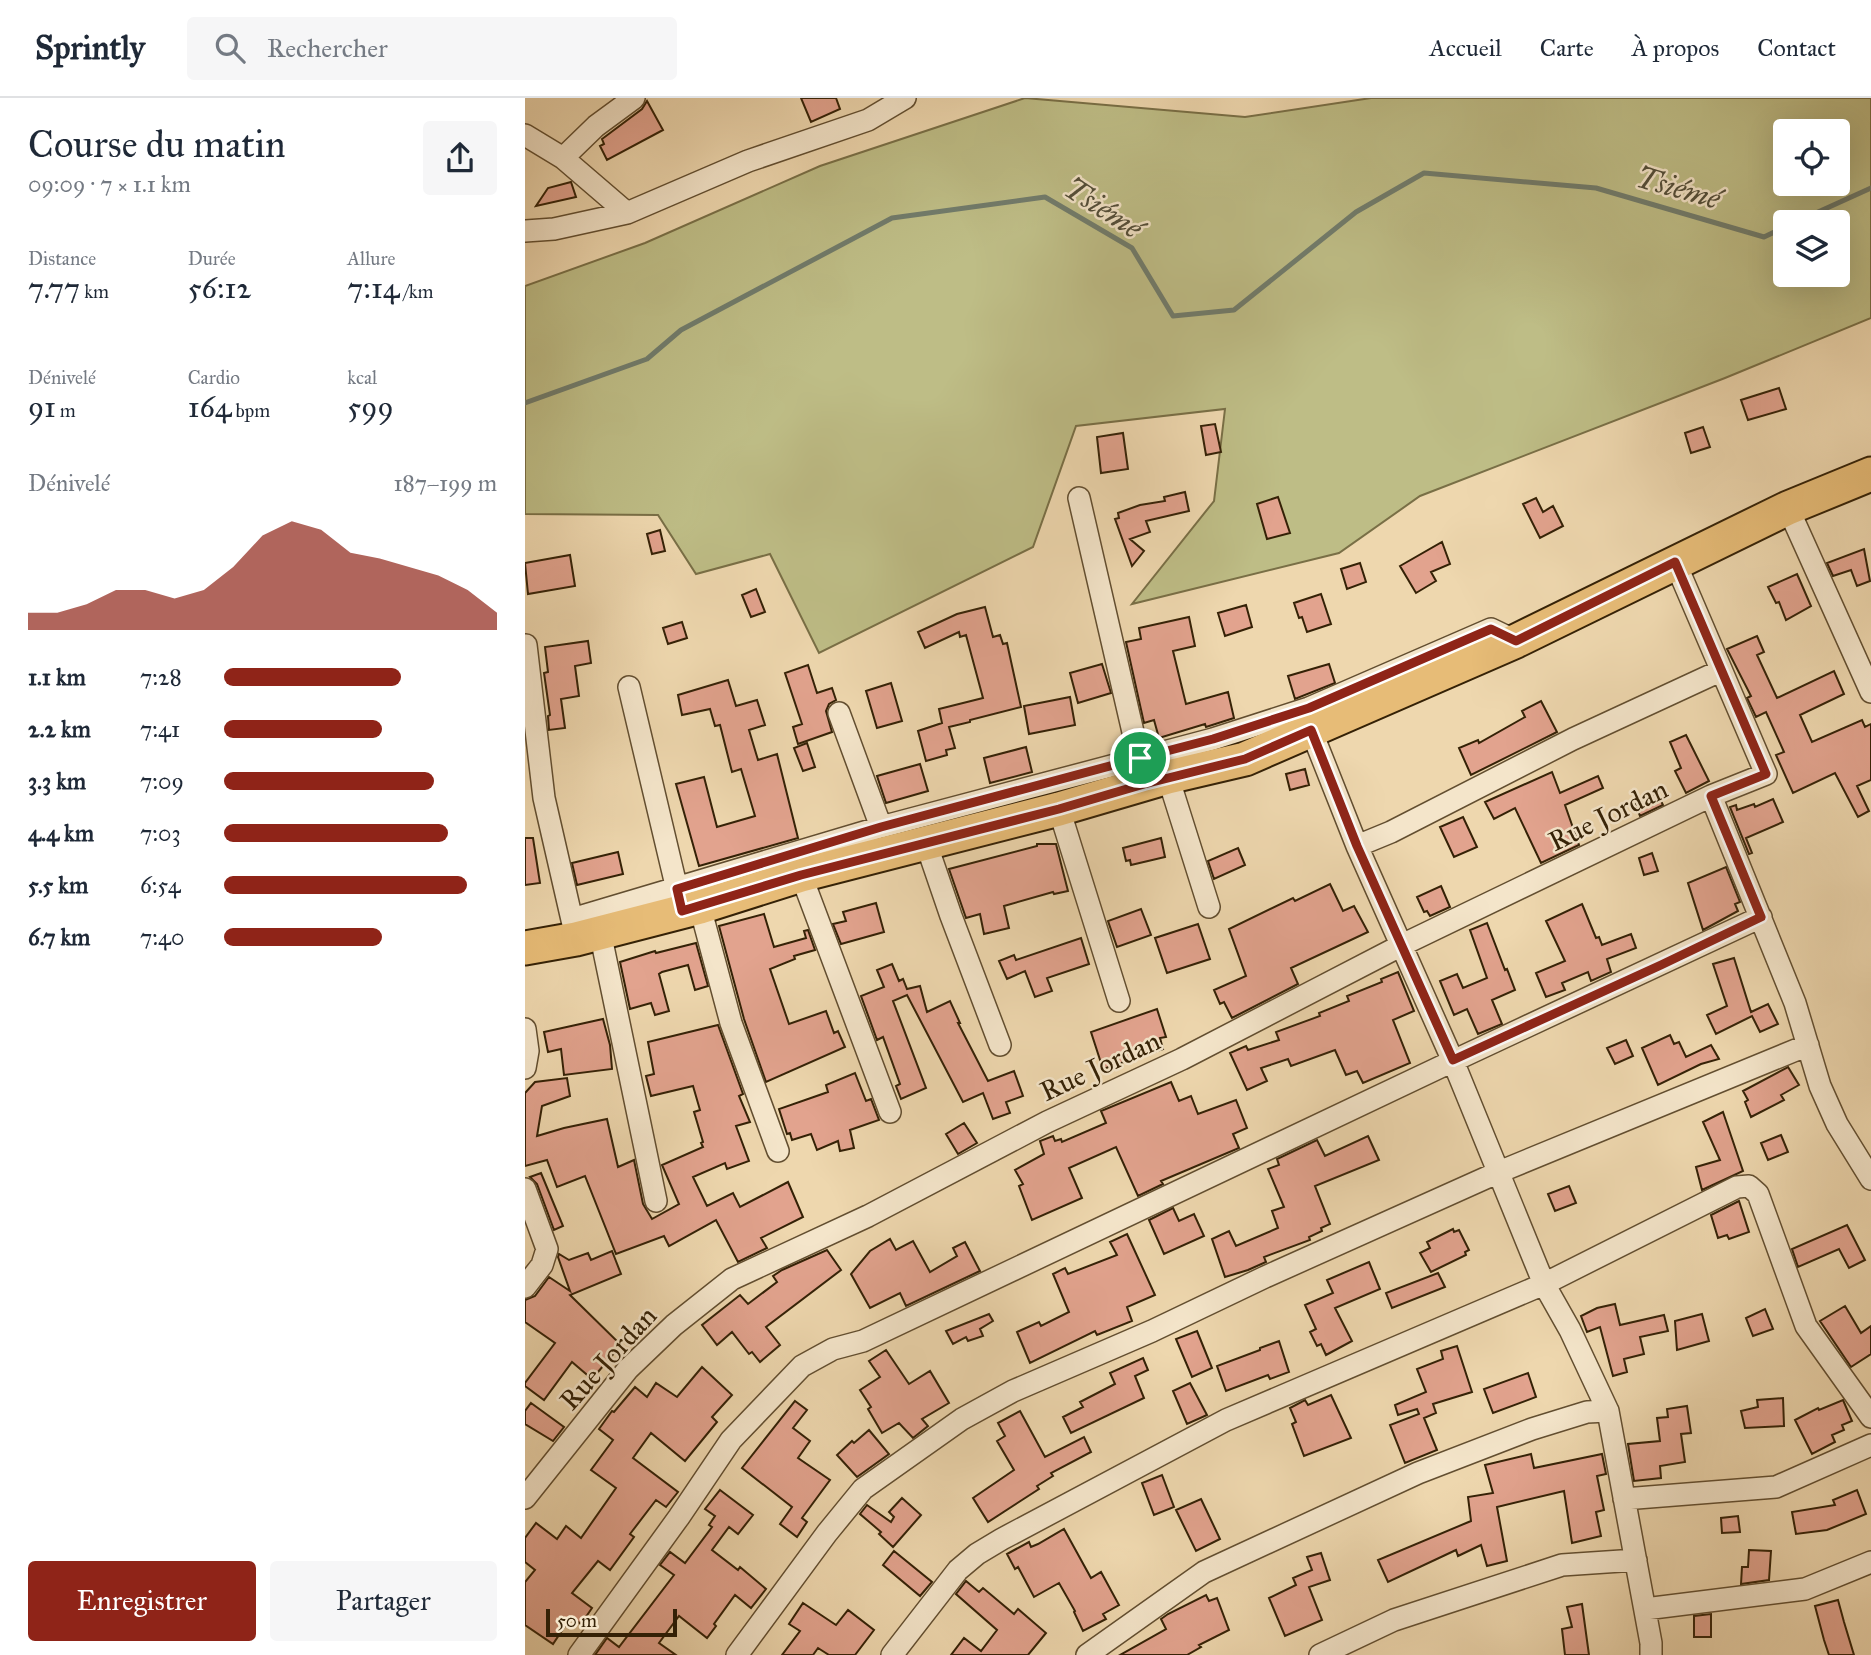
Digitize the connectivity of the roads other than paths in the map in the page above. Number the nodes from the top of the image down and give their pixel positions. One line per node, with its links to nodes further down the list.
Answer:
1 (634, 98): 4 (street)
2 (905, 98): 5 (street)
3 (525, 135): 4 (street)
4 (563, 158): 5 (street)
5 (627, 213): 6 (street)
6 (525, 231)
7 (1871, 474): 9 (main road)
8 (1079, 498): 18 (street)
9 (1788, 508): 10 (main road); 15 (street)
10 (1675, 562): 11 (main road); 13 (street)
11 (1516, 641): 17 (main road); 18 (street)
12 (526, 645): 28 (street)
13 (1720, 671): 19 (street, Rue Jordan); 23 (street)
14 (629, 687): 25 (street)
15 (1871, 692)
16 (839, 713): 21 (street)
17 (1311, 730): 18 (main road); 23 (street)
18 (1151, 773): 20 (main road); 21 (street); 26 (street)
19 (1711, 796): 27 (street); 29 (street, Rue Jordan)
20 (1059, 809): 22 (main road); 31 (street)
21 (881, 827): 25 (street)
22 (926, 843): 24 (main road); 33 (street)
23 (1357, 846): 29 (street)
24 (801, 875): 25 (main road); 37 (street)
25 (686, 902): 28 (main road); 38 (street)
26 (1209, 907)
27 (1761, 917): 34 (street); 35 (street)
28 (583, 930): 30 (main road); 42 (street)
29 (1402, 944): 35 (street); 48 (street, Rue Jordan)
30 (525, 948)
31 (1119, 1001)
32 (525, 1029): 36 (street)
33 (1000, 1045)
34 (1808, 1045): 39 (street); 40 (street)
35 (1453, 1060): 39 (street); 53 (street)
36 (525, 1068)
37 (890, 1112)
38 (778, 1151)
39 (1499, 1172): 43 (street); 54 (street)
40 (1871, 1179)
41 (525, 1189): 44 (street)
42 (656, 1201)
43 (1544, 1284): 45 (street); 46 (street); 55 (street)
44 (525, 1287)
45 (1608, 1411): 49 (street); 56 (street)
46 (1871, 1417)
47 (1871, 1445): 49 (street)
48 (525, 1498)
49 (1624, 1499): 50 (street)
50 (1636, 1560): 52 (street); 57 (street)
51 (1871, 1562): 52 (street)
52 (1645, 1609): 58 (street)
53 (579, 1655)
54 (737, 1655)
55 (892, 1655)
56 (1087, 1655)
57 (1319, 1655)
58 (1651, 1655)

